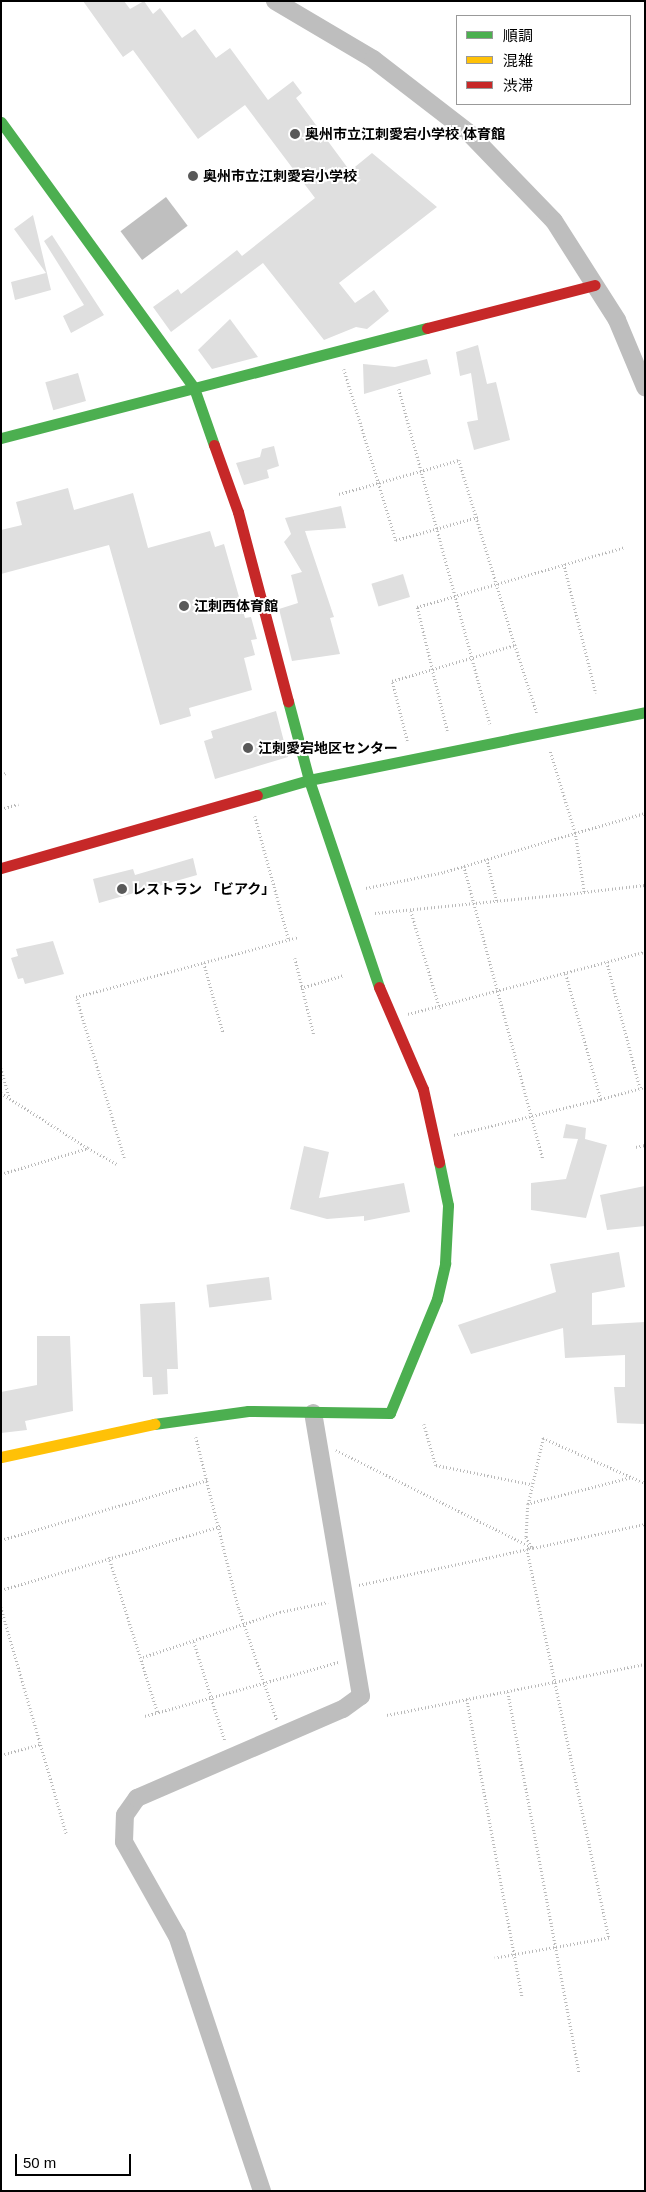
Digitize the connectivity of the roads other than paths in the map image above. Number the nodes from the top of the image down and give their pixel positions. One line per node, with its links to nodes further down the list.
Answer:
1 (275, 1): 3 (street)
2 (1, 122): 5 (street)
3 (595, 285): 4 (street); 5 (street)
4 (645, 387)
5 (194, 388): 6 (street); 8 (street)
6 (1, 438)
7 (645, 712): 8 (street)
8 (309, 780): 9 (street); 10 (street)
9 (1, 868)
10 (312, 1413): 11 (street); 12 (street)
11 (1, 1457)
12 (262, 2191)

